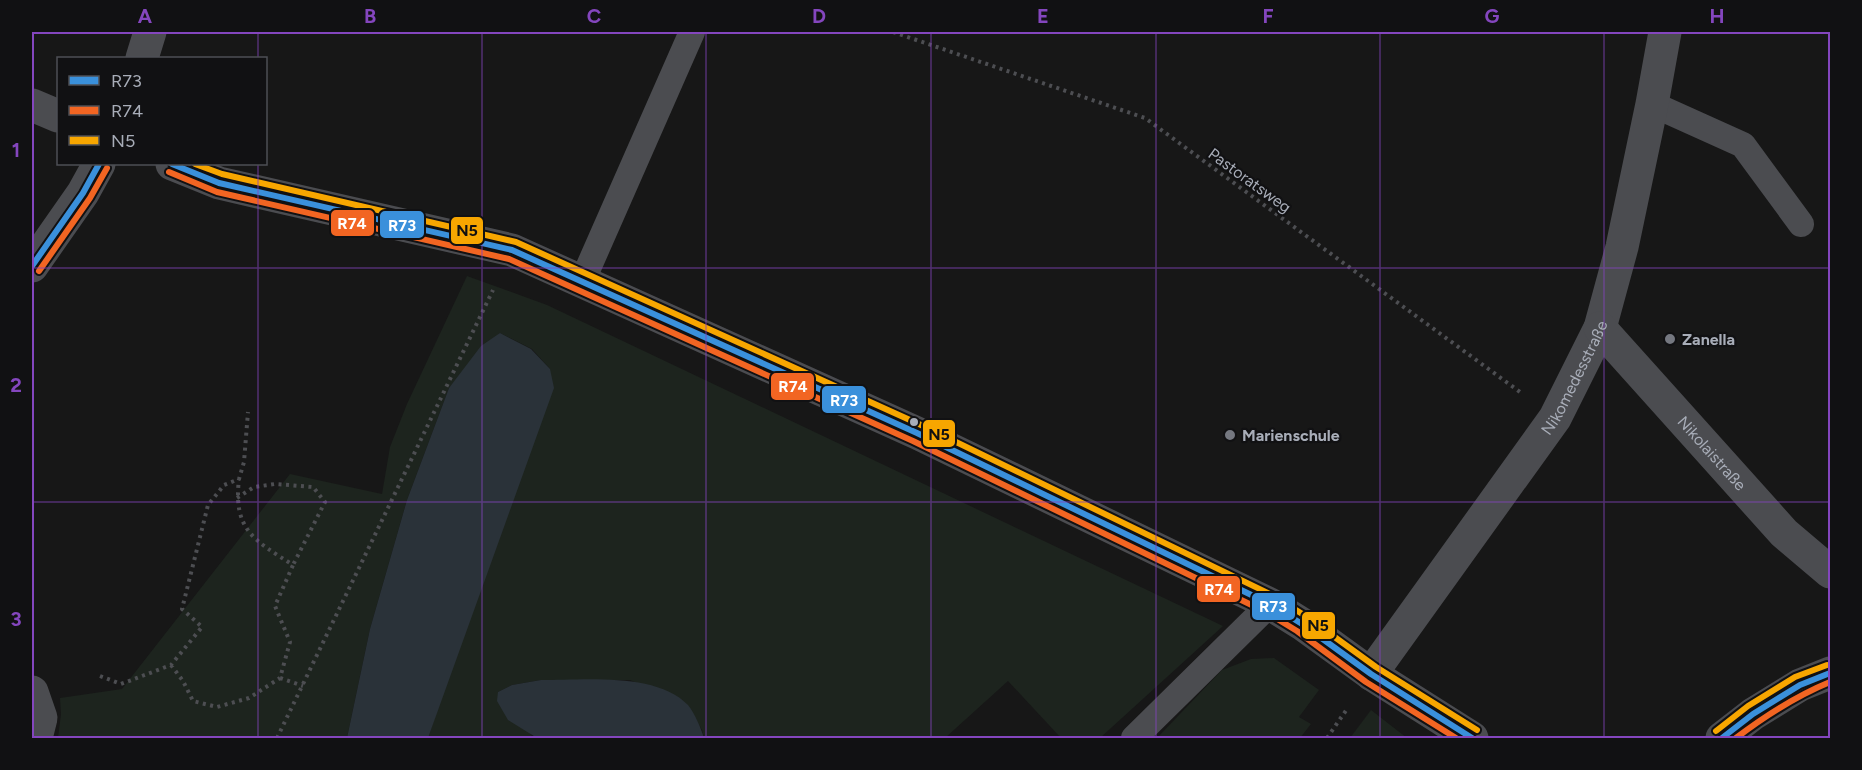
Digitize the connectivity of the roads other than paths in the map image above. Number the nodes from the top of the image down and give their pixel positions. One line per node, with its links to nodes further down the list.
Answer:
1 (150, 32): 4 (street)
2 (692, 32): 12 (lane)
3 (1665, 32): 5 (street, Nikomedesstraße)
4 (142, 57)
5 (1653, 104): 10 (lane); 13 (street, Nikomedesstraße)
6 (32, 105): 7 (street)
7 (57, 116)
8 (98, 165): 11 (street)
9 (174, 165): 12 (street)
10 (1801, 224)
11 (32, 266)
12 (582, 282): 15 (street)
13 (1600, 328): 14 (street, Nikolaistraße); 17 (street, Nikomedesstraße)
14 (1830, 572)
15 (1270, 604): 17 (street); 20 (lane)
16 (1830, 673): 22 (street)
17 (1371, 674): 21 (street)
18 (32, 692): 19 (street)
19 (36, 738)
20 (1134, 738)
21 (1472, 738)
22 (1722, 738)

